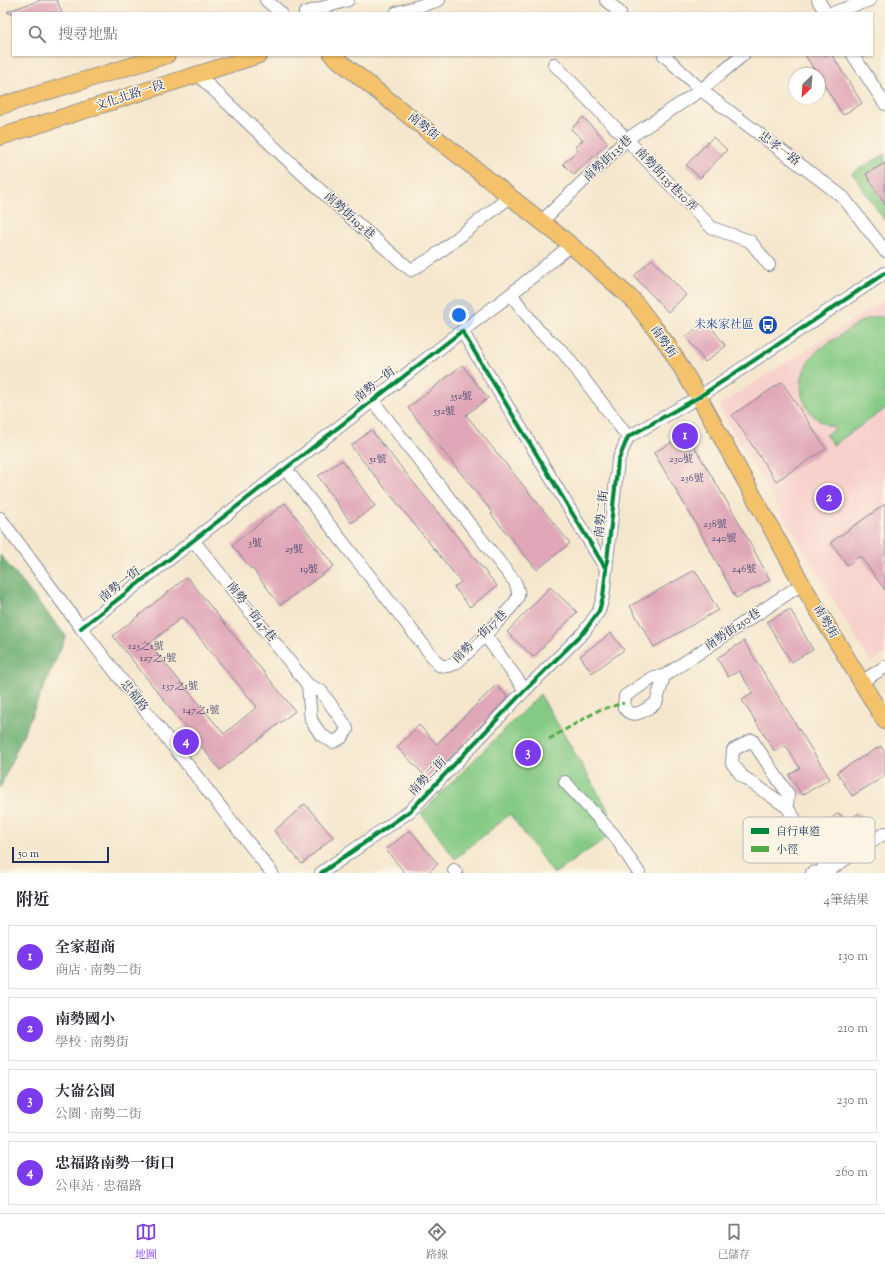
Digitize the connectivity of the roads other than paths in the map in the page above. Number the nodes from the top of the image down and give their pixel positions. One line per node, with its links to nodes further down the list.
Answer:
1 (266, 0): 7 (street)
2 (348, 0): 8 (street)
3 (439, 0): 9 (street)
4 (606, 0): 10 (street)
5 (818, 0): 11 (street)
6 (870, 0): 12 (street)
7 (279, 12)
8 (308, 12)
9 (399, 12)
10 (619, 12)
11 (825, 12)
12 (835, 12)
13 (164, 56): 23 (main road)
14 (256, 56): 20 (main road, 文化北路一段)
15 (333, 56): 26 (main road, 南勢街)
16 (665, 56): 21 (street, 忠孝一路)
17 (742, 56): 21 (street, 南勢街135巷)
18 (854, 56): 22 (street)
19 (554, 64): 25 (street, 南勢街135巷10弄)
20 (197, 74): 24 (main road, 文化北路一段); 26 (street, 南勢街192巷)
21 (701, 90): 25 (street, 南勢街135巷); 29 (street, 忠孝一路)
22 (885, 104)
23 (0, 106)
24 (0, 137)
25 (627, 139): 27 (street, 南勢街135巷); 30 (street, 南勢街135巷10弄)
26 (511, 196): 27 (main road, 南勢街)
27 (541, 222): 28 (main road, 南勢街)
28 (570, 245): 32 (street, 南勢一街); 34 (main road, 南勢街)
29 (885, 251)
30 (769, 265)
31 (885, 273): 34 (street)
32 (511, 294): 33 (street, 南勢一街); 36 (street)
33 (462, 330): 35 (street, 南勢一街); 40 (street)
34 (699, 397): 36 (street); 41 (main road, 南勢街)
35 (372, 400): 37 (street, 南勢一街); 43 (street, 南勢一街17巷)
36 (628, 436): 40 (street, 南勢二街)
37 (285, 468): 39 (street, 南勢一街); 43 (street, 南勢一街17巷)
38 (0, 518): 42 (street, 忠福路)
39 (193, 540): 42 (street, 南勢一街); 47 (street, 南勢一街47巷)
40 (606, 569): 48 (street, 南勢二街)
41 (802, 584): 45 (street, 南勢街250巷); 46 (main road, 南勢街)
42 (81, 628): 58 (street, 忠福路)
43 (485, 635): 48 (street)
44 (885, 667): 46 (street)
45 (664, 676)
46 (861, 682): 49 (main road, 南勢街)
47 (308, 685)
48 (525, 690): 59 (street, 南勢二街)
49 (885, 721)
50 (565, 782): 60 (street)
51 (787, 807): 51 (street); 52 (street)
52 (793, 817)
53 (885, 833): 54 (street)
54 (875, 840)
55 (823, 863): 57 (street)
56 (842, 863): 57 (street)
57 (829, 872): 61 (street)
58 (272, 873)
59 (321, 873)
60 (639, 873)
61 (812, 873)

